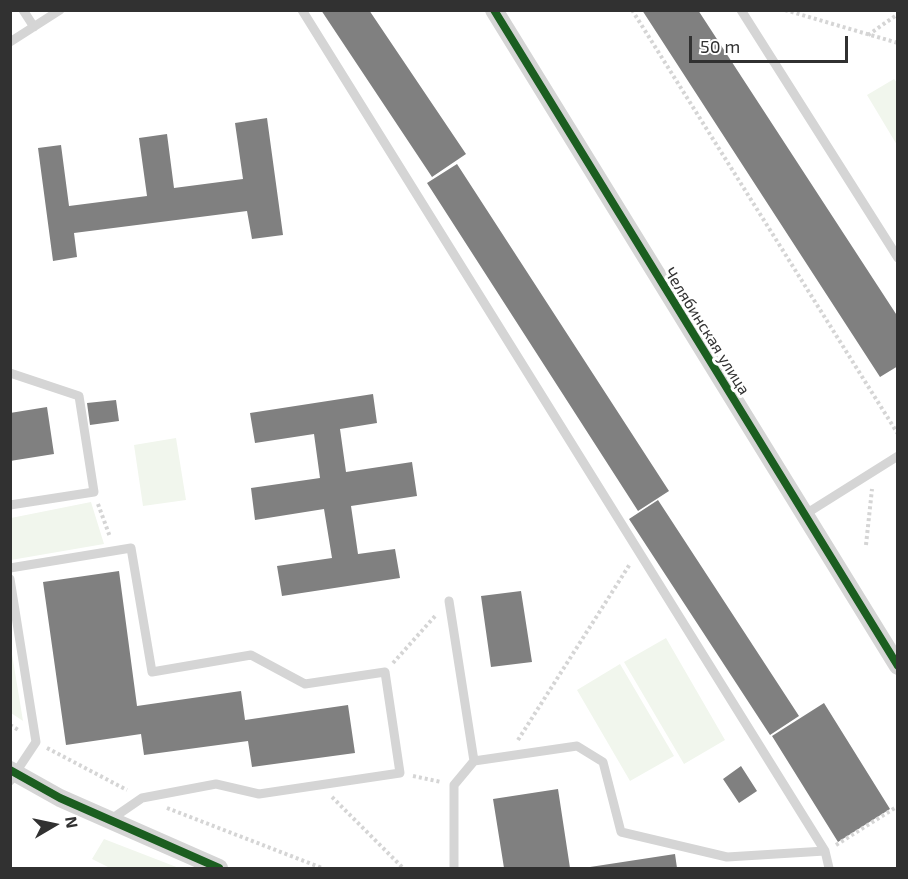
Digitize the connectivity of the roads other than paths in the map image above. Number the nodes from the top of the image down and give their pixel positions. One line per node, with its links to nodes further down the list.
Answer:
1 (23, 10): 6 (lane)
2 (302, 10): 20 (lane)
3 (494, 10): 12 (street, Челябинская улица)
4 (741, 10): 8 (lane)
5 (58, 11): 6 (lane)
6 (34, 27): 7 (lane)
7 (10, 42)
8 (897, 258)
9 (10, 373): 11 (lane)
10 (897, 456): 12 (lane)
11 (10, 505)
12 (804, 514): 16 (street, Челябинская улица)
13 (10, 568): 19 (lane)
14 (10, 579): 18 (lane)
15 (448, 601): 17 (lane)
16 (897, 666)
17 (474, 761): 20 (lane); 22 (lane)
18 (12, 775): 19 (street)
19 (110, 820): 21 (street)
20 (825, 851): 23 (lane)
21 (219, 868)
22 (454, 868)
23 (829, 868)

